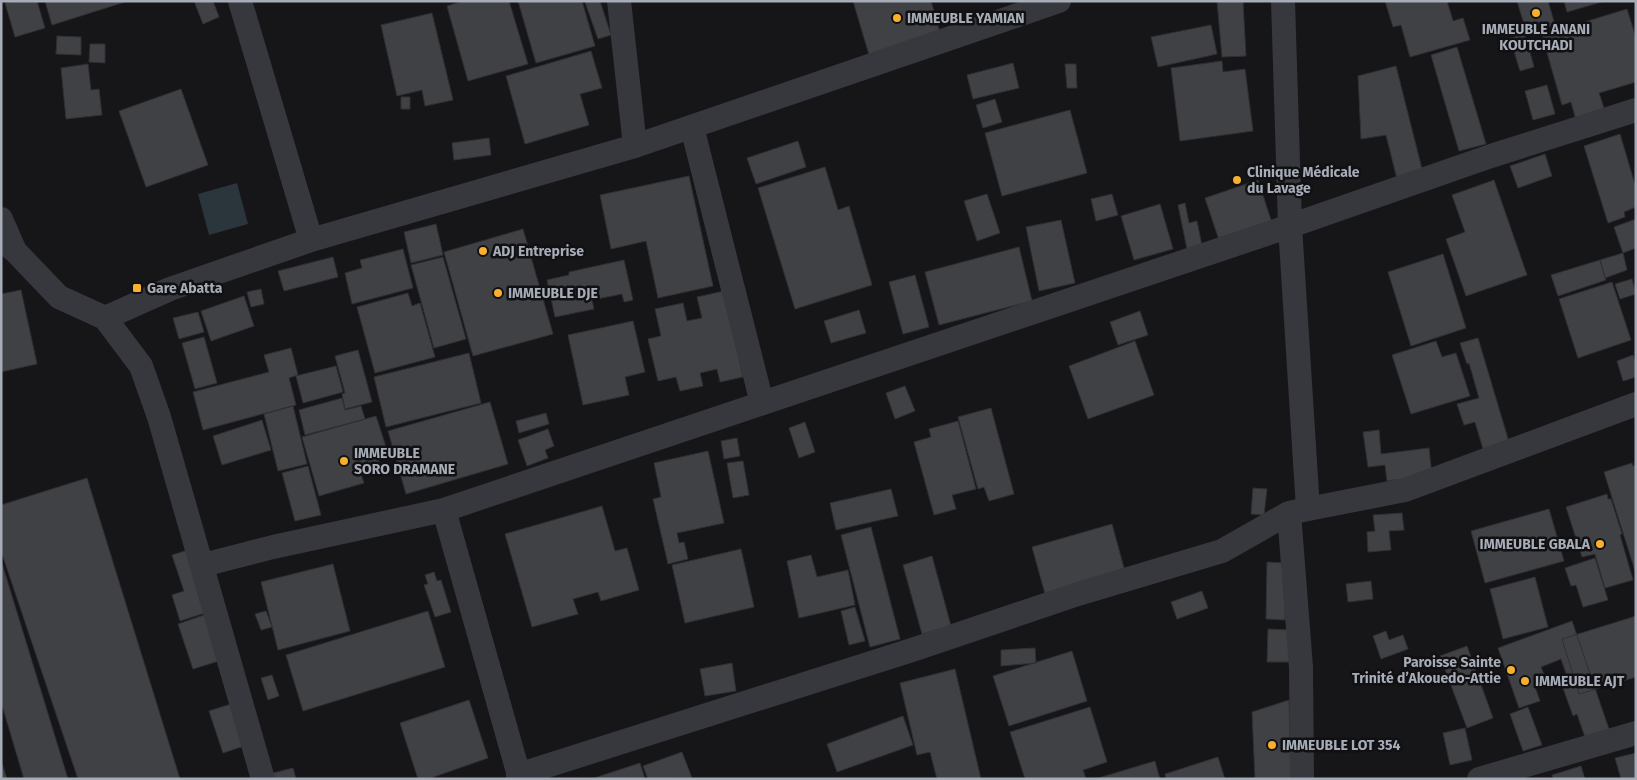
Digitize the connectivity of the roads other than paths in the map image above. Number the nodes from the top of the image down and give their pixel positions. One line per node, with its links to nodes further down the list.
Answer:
1 (240, 1): 10 (street)
2 (619, 1): 7 (street)
3 (1060, 1): 6 (street)
4 (1283, 1): 9 (street)
5 (1636, 110): 9 (street)
6 (692, 127): 7 (street); 13 (street)
7 (635, 146): 10 (street)
8 (1, 219): 11 (street)
9 (1290, 226): 13 (street); 16 (street)
10 (311, 240): 12 (street)
11 (8, 246): 12 (street)
12 (105, 318): 17 (street)
13 (762, 403): 15 (street)
14 (1636, 404): 16 (street)
15 (444, 510): 17 (street); 19 (street)
16 (1298, 511): 19 (street); 21 (street)
17 (203, 565): 20 (street)
18 (1636, 733): 22 (street)
19 (519, 777)
20 (263, 779)
21 (1302, 779)
22 (1479, 779)

